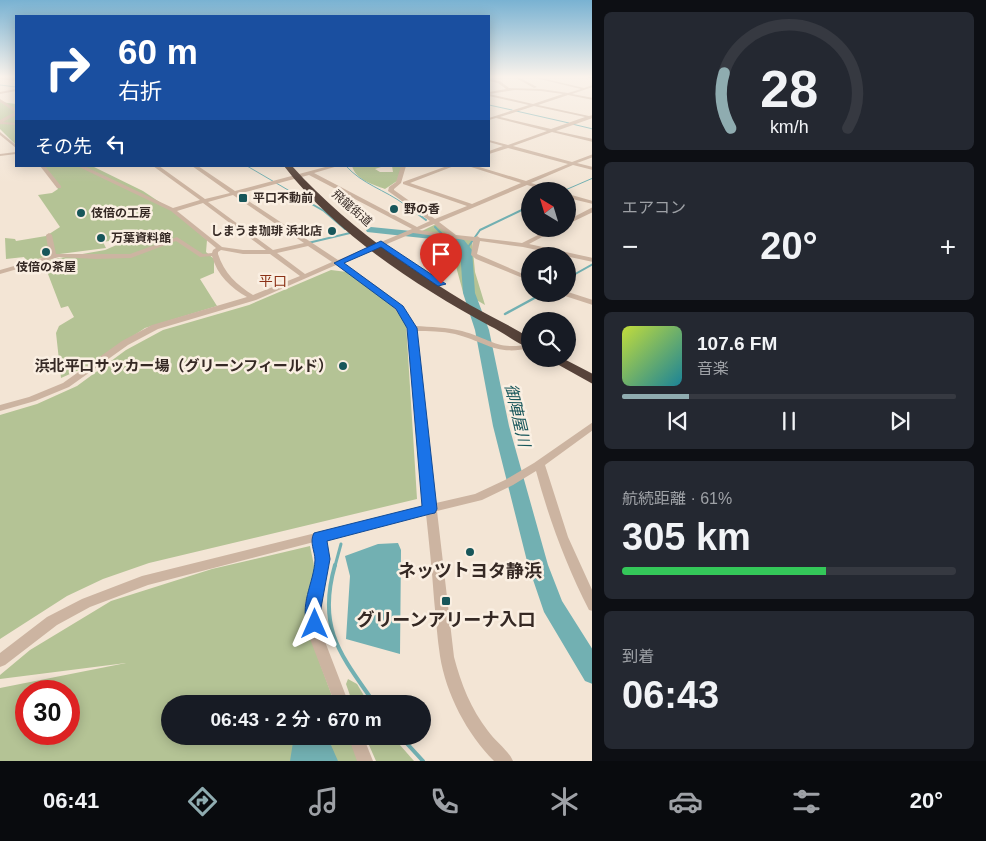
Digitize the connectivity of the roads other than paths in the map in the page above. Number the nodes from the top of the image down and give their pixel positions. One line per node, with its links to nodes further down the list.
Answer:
1 (15, 113): 7 (street)
2 (509, 113): 5 (street)
3 (569, 113): 6 (street)
4 (490, 117): 5 (street)
5 (495, 117): 9 (street)
6 (591, 117): 9 (street)
7 (0, 123): 8 (street)
8 (15, 124)
9 (551, 131): 12 (street); 14 (street)
10 (0, 133): 13 (street)
11 (490, 141): 14 (street)
12 (592, 141)
13 (15, 146)
14 (508, 146): 16 (street); 19 (street)
15 (15, 153): 17 (street)
16 (490, 153)
17 (0, 155)
18 (592, 155): 19 (street)
19 (572, 164): 30 (street); 33 (street)
20 (43, 167): 37 (street)
21 (81, 167): 40 (street)
22 (95, 167): 40 (street)
23 (156, 167): 41 (street)
24 (195, 167): 38 (street)
25 (290, 167): 31 (highway, 飛龍街道)
26 (331, 167): 31 (street)
27 (404, 167): 35 (street)
28 (449, 167): 34 (street)
29 (473, 167): 32 (street)
30 (592, 169)
31 (302, 173): 38 (street); 48 (street); 54 (highway, 飛龍街道)
32 (523, 182)
33 (528, 182)
34 (405, 183): 35 (street); 43 (street)
35 (395, 185): 47 (street)
36 (521, 185): 43 (street)
37 (59, 187)
38 (234, 194): 41 (street); 53 (street)
39 (576, 198): 42 (street)
40 (155, 200): 45 (street)
41 (204, 201): 45 (street); 57 (street)
42 (592, 203)
43 (472, 206): 47 (street)
44 (592, 209): 46 (street)
45 (173, 210): 56 (street)
46 (576, 218)
47 (434, 222): 48 (street); 50 (street)
48 (413, 230): 50 (street); 54 (street)
49 (49, 235): 58 (street)
50 (450, 235): 51 (street)
51 (477, 238): 55 (street); 62 (street)
52 (537, 238): 55 (street)
53 (309, 244): 57 (street); 60 (street)
54 (378, 245): 60 (street); 66 (highway, 飛龍街道)
55 (523, 245): 59 (street)
56 (217, 251): 57 (street); 58 (street); 65 (street)
57 (272, 253): 63 (street)
58 (53, 257): 61 (street)
59 (592, 260)
60 (338, 263): 63 (street); 68 (street)
61 (0, 272)
62 (521, 275)
63 (304, 276): 65 (street)
64 (576, 297): 67 (street)
65 (253, 298): 77 (street)
66 (466, 303): 69 (highway, 飛龍街道); 70 (highway, 飛龍街道)
67 (592, 303)
68 (412, 328): 72 (street); 81 (street)
69 (521, 330)
70 (521, 339)
71 (521, 348): 72 (street)
72 (500, 349)
73 (576, 362): 75 (highway)
74 (569, 367): 76 (highway)
75 (592, 372)
76 (592, 380)
77 (0, 408)
78 (592, 425): 79 (street)
79 (536, 467): 80 (street); 83 (street)
80 (508, 484): 81 (street)
81 (430, 509): 82 (street); 88 (street)
82 (319, 537): 84 (street); 85 (street)
83 (592, 606)
84 (0, 661)
85 (339, 695)
86 (359, 745): 87 (street)
87 (365, 761)
88 (505, 761)

